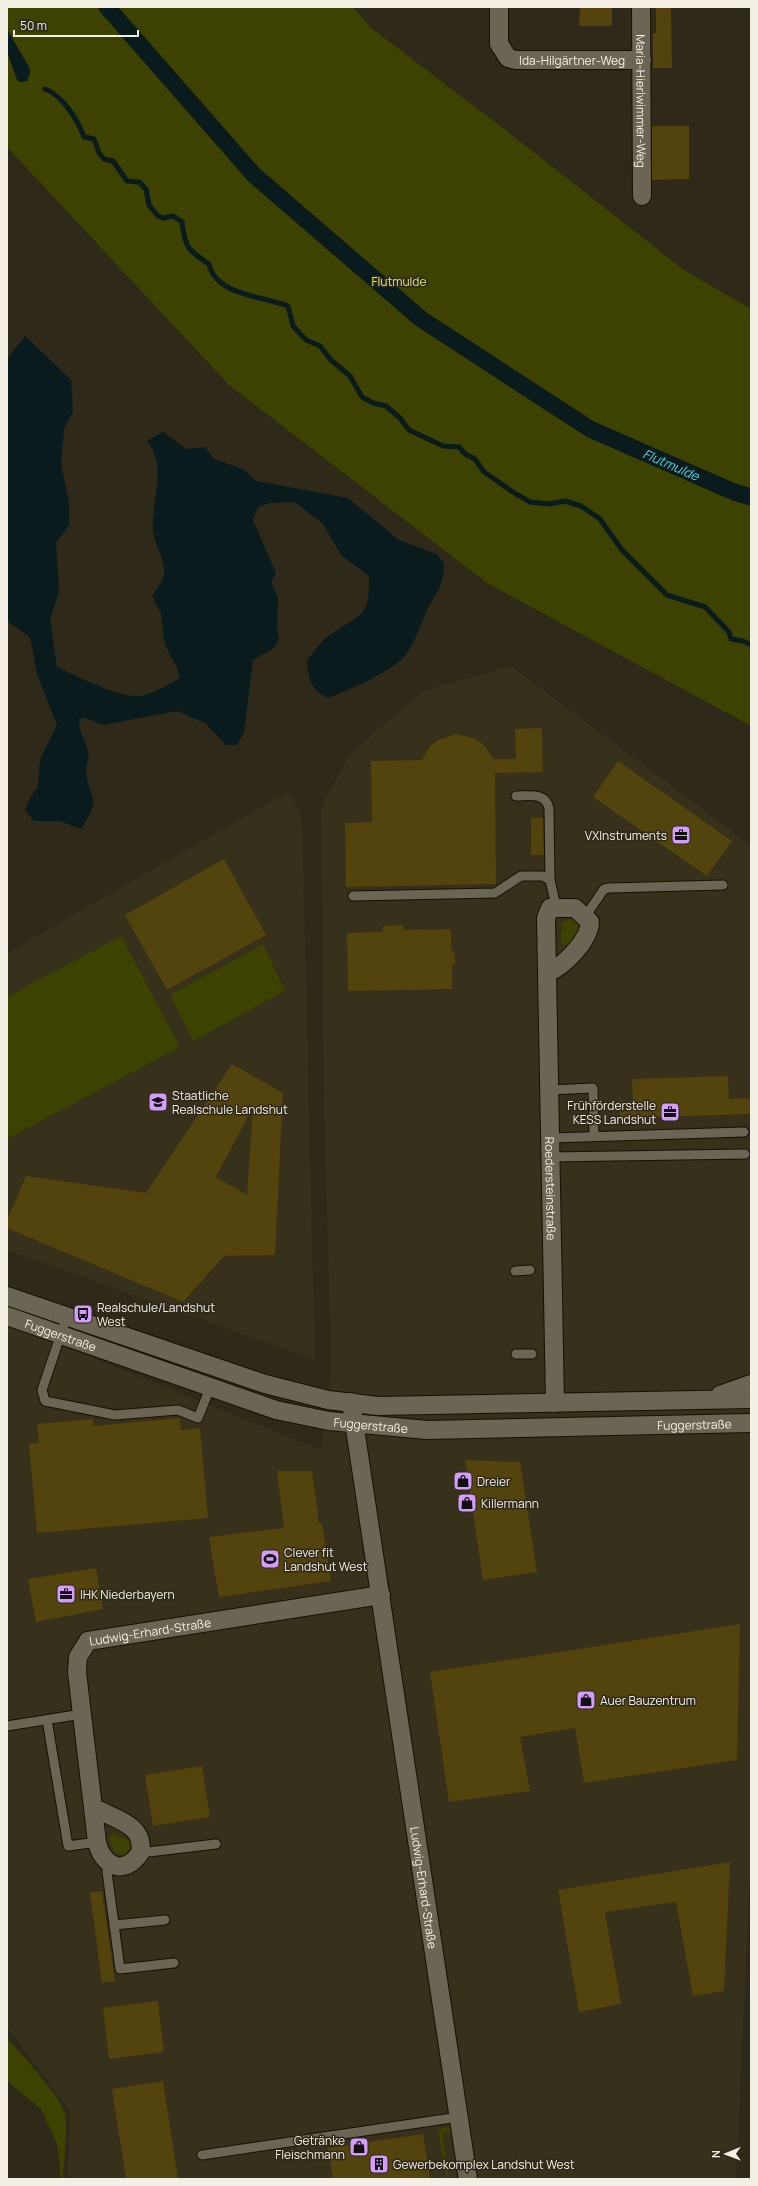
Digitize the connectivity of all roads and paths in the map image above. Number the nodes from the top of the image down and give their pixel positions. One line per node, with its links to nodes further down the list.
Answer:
1 (499, 7): 3 (street, Ida-Hilgärtner-Weg)
2 (641, 7): 3 (street, Maria-Hierlwimmer-Weg)
3 (642, 60): 4 (street, Maria-Hierlwimmer-Weg)
4 (642, 196)
5 (516, 796): 6 (lane)
6 (550, 880): 8 (lane); 9 (lane)
7 (723, 885): 10 (lane)
8 (353, 896)
9 (556, 906): 10 (street); 11 (street, Roedersteinstraße)
10 (585, 917): 11 (street)
11 (547, 973): 12 (street, Roedersteinstraße)
12 (550, 1090): 14 (lane); 15 (street, Roedersteinstraße)
13 (744, 1132): 14 (lane)
14 (594, 1136): 15 (lane)
15 (551, 1138): 17 (street, Roedersteinstraße)
16 (745, 1154): 17 (lane)
17 (551, 1157): 31 (street, Roedersteinstraße)
18 (530, 1270): 19 (lane)
19 (515, 1271)
20 (7, 1296): 22 (street, Fuggerstraße)
21 (7, 1316): 23 (street, Fuggerstraße)
22 (67, 1316): 23 (lane); 30 (street, Fuggerstraße)
23 (60, 1335): 27 (street, Fuggerstraße); 27 (lane)
24 (516, 1354): 25 (lane)
25 (532, 1354)
26 (751, 1384): 29 (street)
27 (210, 1388): 33 (street, Fuggerstraße)
28 (751, 1399): 29 (street, Fuggerstraße)
29 (706, 1400): 31 (street, Fuggerstraße)
30 (351, 1402): 31 (street, Fuggerstraße); 33 (street, Ludwig-Erhard-Straße)
31 (555, 1403)
32 (751, 1423): 33 (street, Fuggerstraße)
33 (354, 1424): 34 (street, Ludwig-Erhard-Straße)
34 (381, 1595): 35 (street, Ludwig-Erhard-Straße); 46 (street, Ludwig-Erhard-Straße)
35 (82, 1714): 36 (lane); 38 (street, Ludwig-Erhard-Straße)
36 (47, 1720): 37 (lane); 39 (lane)
37 (7, 1726)
38 (93, 1807): 39 (street, Ludwig-Erhard-Straße); 41 (street)
39 (97, 1842): 42 (street, Ludwig-Erhard-Straße)
40 (216, 1844): 41 (lane)
41 (140, 1853): 42 (street)
42 (108, 1863): 44 (lane)
43 (165, 1920): 44 (lane)
44 (114, 1925): 45 (lane)
45 (174, 1964)
46 (458, 2117): 47 (lane); 48 (street, Ludwig-Erhard-Straße)
47 (202, 2155)
48 (468, 2179)

